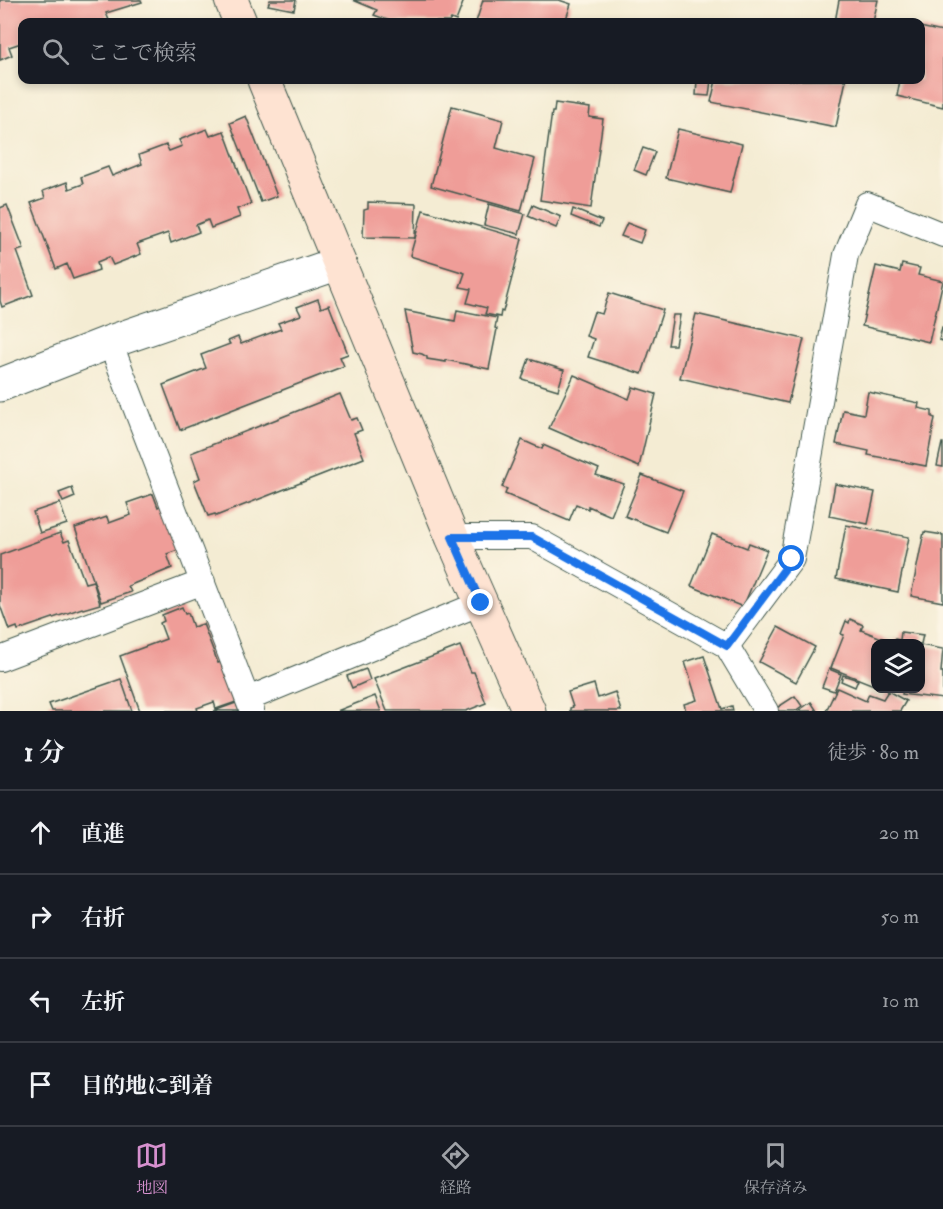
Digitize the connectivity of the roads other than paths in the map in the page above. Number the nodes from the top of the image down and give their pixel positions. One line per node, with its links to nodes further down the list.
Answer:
1 (231, 0): 2 (street)
2 (238, 18)
3 (266, 84): 5 (street)
4 (943, 235): 11 (lane)
5 (339, 263): 6 (street); 8 (street)
6 (110, 342): 7 (street); 9 (lane)
7 (0, 385)
8 (452, 537): 10 (street); 11 (lane)
9 (203, 582): 12 (lane); 13 (lane)
10 (481, 603): 13 (lane); 14 (street)
11 (727, 646): 15 (lane)
12 (0, 659)
13 (250, 705)
14 (529, 711)
15 (766, 711)

